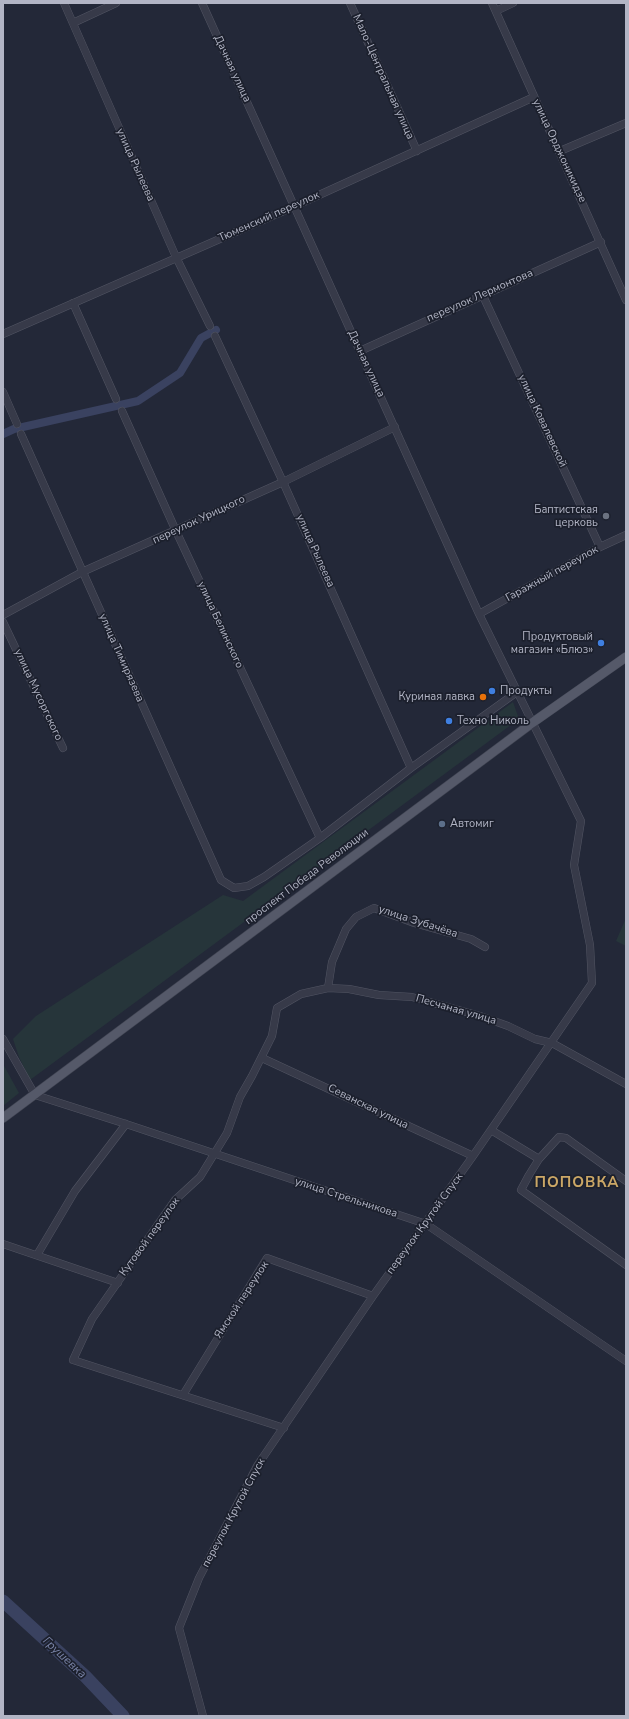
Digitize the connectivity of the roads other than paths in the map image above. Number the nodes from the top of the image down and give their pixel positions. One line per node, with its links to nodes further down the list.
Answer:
1 (64, 3): 8 (street, улица Рылеева)
2 (116, 3): 8 (street)
3 (202, 3): 13 (street, Дачная улица)
4 (350, 3): 11 (street, Мало-Центральная улица)
5 (492, 3): 7 (street, улица Орджоникидзе)
6 (513, 3): 7 (street)
7 (496, 11): 9 (street, улица Орджоникидзе)
8 (73, 23): 15 (street, улица Рылеева)
9 (534, 97): 11 (street, Тюменский переулок); 12 (street, улица Орджоникидзе)
10 (626, 123): 12 (street)
11 (417, 151): 13 (street, Тюменский переулок)
12 (560, 151): 14 (street, улица Орджоникидзе)
13 (295, 206): 15 (street, Тюменский переулок); 23 (street, Дачная улица)
14 (601, 242): 16 (street, улица Орджоникидзе); 17 (street, переулок Лермонтова)
15 (176, 257): 19 (street, Тюменский переулок); 20 (street, улица Рылеева)
16 (623, 284): 18 (street, улица Орджоникидзе)
17 (483, 296): 23 (street, переулок Лермонтова); 33 (street, улица Ковалевской)
18 (626, 300)
19 (73, 303): 21 (street, Тюменский переулок); 25 (street)
20 (210, 326)
21 (3, 334)
22 (215, 336): 30 (street, улица Рылеева)
23 (360, 351): 28 (street, Дачная улица)
24 (3, 392): 27 (street)
25 (116, 399)
26 (122, 412): 31 (street, улица Белинского)
27 (17, 424)
28 (395, 427): 30 (street, переулок Урицкого); 35 (street, Дачная улица)
29 (21, 434): 34 (street, улица Тимирязева)
30 (283, 482): 31 (street, переулок Урицкого); 42 (street, улица Рылеева)
31 (176, 531): 34 (street, переулок Урицкого); 43 (street, улица Белинского)
32 (626, 535): 33 (street, Гаражный переулок)
33 (600, 547): 35 (street, Гаражный переулок)
34 (82, 572): 36 (street, переулок Урицкого); 43 (street, улица Тимирязева)
35 (479, 614): 39 (street, Дачная улица)
36 (3, 615)
37 (3, 622): 41 (street, улица Мусоргского)
38 (626, 657): 40 (main road, проспект Победа Революции)
39 (516, 692): 40 (street, Дачная улица); 42 (street)
40 (532, 723): 48 (street, переулок Крутой Спуск); 51 (main road, проспект Победа Революции)
41 (63, 748)
42 (411, 768): 43 (street)
43 (320, 838)
44 (485, 947): 45 (street, улица Зубачёва)
45 (328, 988): 46 (street, Песчаная улица); 48 (street, Песчаная улица)
46 (277, 1008): 49 (street, Кутовой переулок)
47 (3, 1039): 51 (street)
48 (552, 1043): 50 (street, Песчаная улица); 54 (street, переулок Крутой Спуск)
49 (262, 1058): 55 (street, Кутовой переулок); 56 (street, Севанская улица)
50 (626, 1084)
51 (35, 1095): 52 (main road, проспект Победа Революции); 53 (street, улица Стрельникова)
52 (3, 1118)
53 (126, 1124): 55 (street, улица Стрельникова); 61 (street)
54 (491, 1130): 56 (street, переулок Крутой Спуск); 57 (street)
55 (214, 1154): 59 (street, улица Стрельникова); 63 (street, Кутовой переулок)
56 (474, 1156): 59 (street, переулок Крутой Спуск)
57 (539, 1159): 58 (street); 62 (street)
58 (626, 1181)
59 (426, 1224): 64 (street, переулок Крутой Спуск); 65 (street, улица Стрельникова)
60 (3, 1244): 61 (street)
61 (37, 1255): 63 (street)
62 (626, 1265)
63 (118, 1283): 66 (street, Кутовой переулок)
64 (373, 1296): 66 (street, Ямской переулок); 67 (street, переулок Крутой Спуск)
65 (626, 1361)
66 (183, 1395): 67 (street)
67 (284, 1428): 68 (street, переулок Крутой Спуск)
68 (203, 1716)

